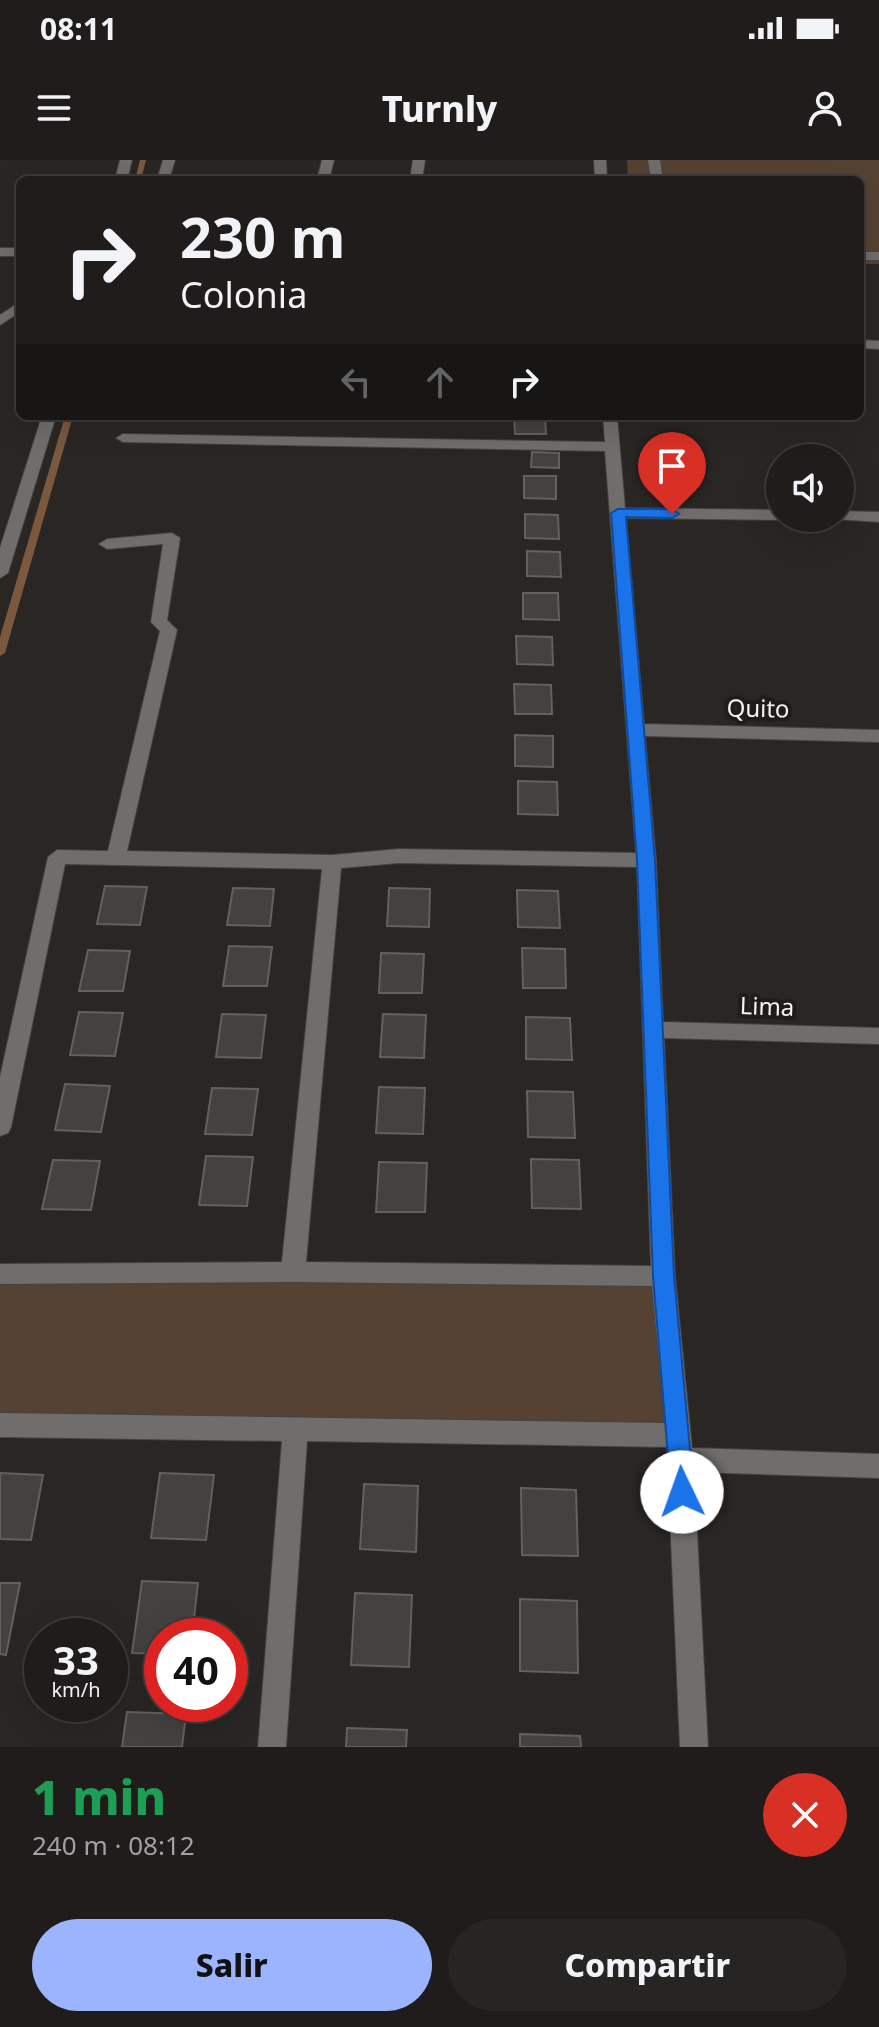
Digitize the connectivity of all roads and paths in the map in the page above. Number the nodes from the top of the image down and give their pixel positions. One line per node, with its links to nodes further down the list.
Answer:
1 (48, 420): 10 (street)
2 (610, 420): 4 (street)
3 (123, 438): 4 (street)
4 (611, 447): 5 (street)
5 (618, 513): 6 (street); 11 (street)
6 (766, 515)
7 (854, 516): 8 (street)
8 (879, 517)
9 (107, 544): 13 (street)
10 (0, 573)
11 (636, 730): 12 (street, Quito); 14 (street)
12 (879, 736)
13 (116, 858): 15 (street); 18 (street)
14 (646, 860): 15 (street); 16 (street)
15 (332, 862): 19 (street)
16 (653, 1030): 17 (street, Lima); 21 (street)
17 (879, 1036)
18 (0, 1127)
19 (293, 1272): 20 (street); 21 (street)
20 (0, 1274)
21 (663, 1276): 24 (street)
22 (0, 1425): 23 (street)
23 (295, 1428): 24 (street); 26 (street)
24 (680, 1448): 25 (street); 27 (street)
25 (879, 1466)
26 (272, 1747)
27 (694, 1747)

